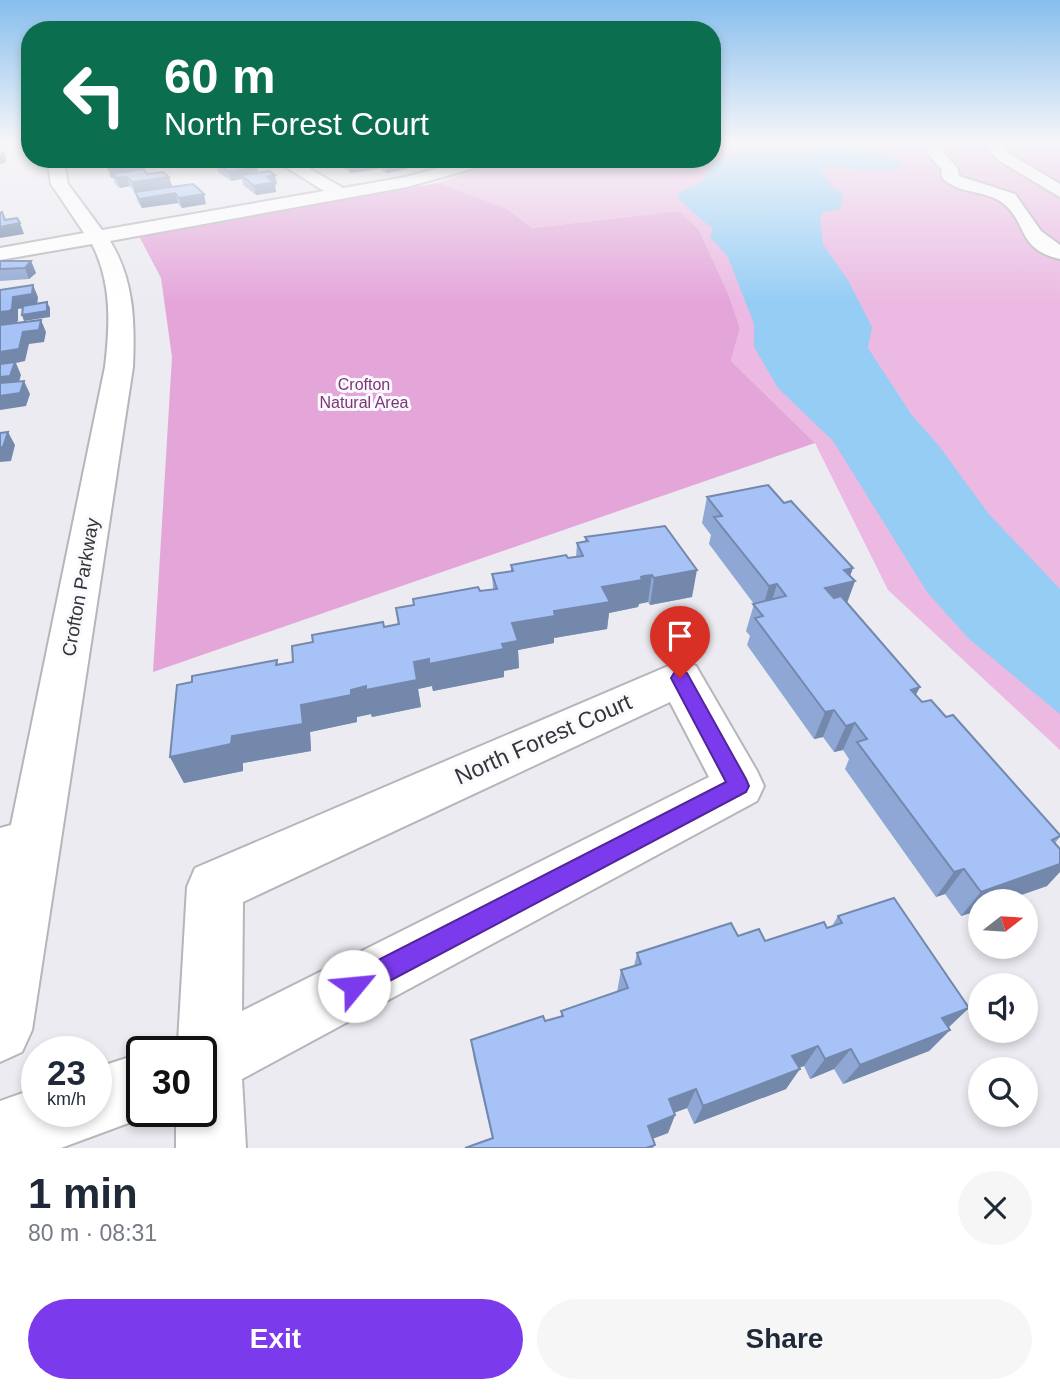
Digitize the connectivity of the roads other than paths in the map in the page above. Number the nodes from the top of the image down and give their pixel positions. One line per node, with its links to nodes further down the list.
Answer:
1 (64, 196): 4 (street, Crofton Parkway)
2 (332, 196): 4 (street)
3 (1001, 196): 5 (street)
4 (98, 237): 6 (street); 7 (street, Crofton Parkway)
5 (1060, 253)
6 (0, 254)
7 (17, 848): 8 (street, Crofton Parkway)
8 (0, 1030)
9 (205, 1063): 9 (street, North Forest Court)
10 (25, 1127): 12 (street)
11 (210, 1127): 13 (street)
12 (0, 1136)
13 (211, 1148)

